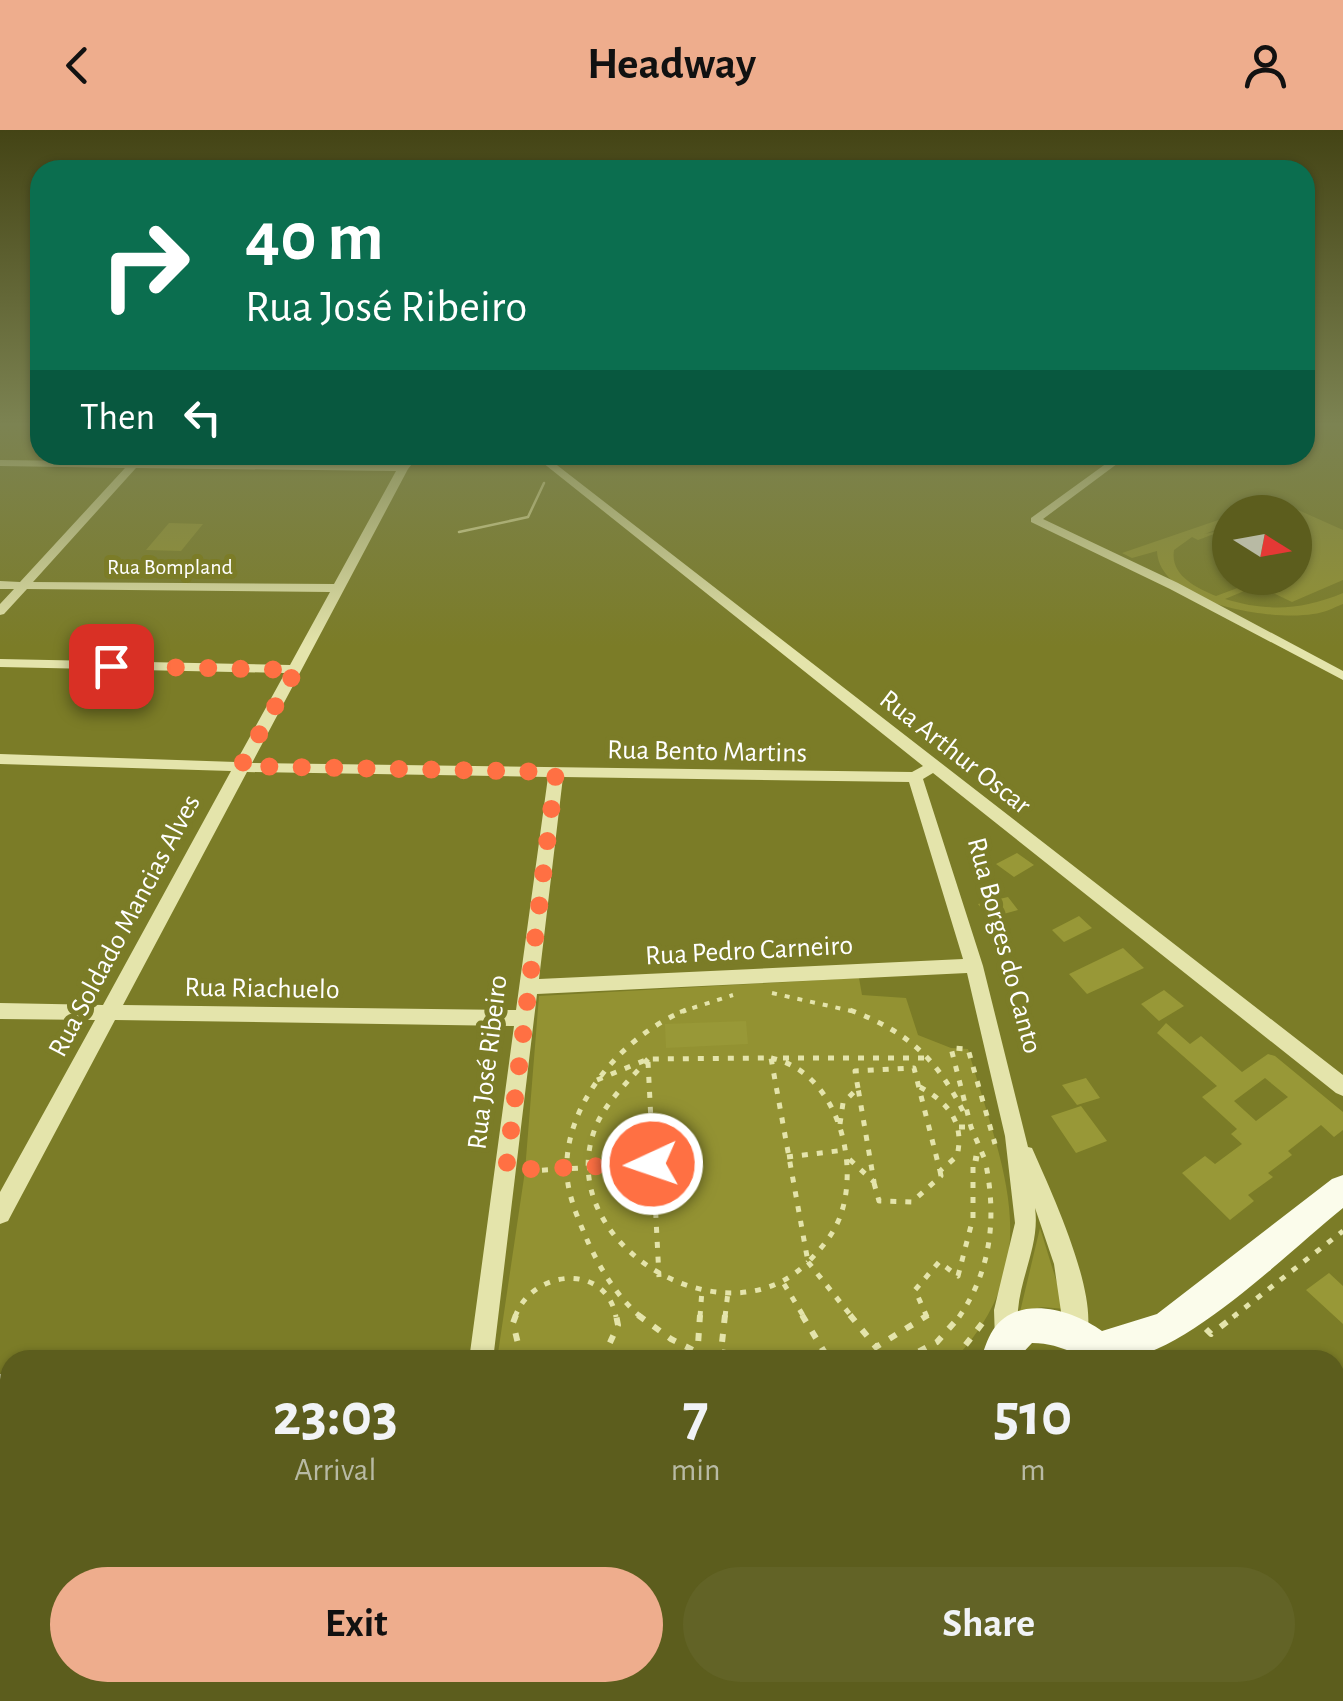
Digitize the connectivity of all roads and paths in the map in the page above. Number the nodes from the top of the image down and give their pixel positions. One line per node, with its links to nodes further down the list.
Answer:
1 (101, 500): 6 (street)
2 (386, 500): 7 (street, Rua Soldado Mancias Alves)
3 (593, 500): 15 (street, Rua Arthur Oscar)
4 (1063, 500): 11 (street)
5 (0, 585): 6 (street, Rua Bompland)
6 (24, 585): 7 (street, Rua Bompland); 8 (street)
7 (340, 588): 10 (street, Rua Soldado Mancias Alves)
8 (0, 611)
9 (0, 663): 10 (street)
10 (296, 670): 13 (street, Rua Soldado Mancias Alves)
11 (1343, 676)
12 (0, 759): 13 (street, Rua Bento Martins)
13 (241, 766): 14 (street, Rua Bento Martins); 21 (street, Rua Soldado Mancias Alves)
14 (556, 772): 15 (street, Rua Bento Martins); 17 (street, Rua José Ribeiro)
15 (924, 772): 16 (street, Rua Borges do Canto); 28 (street, Rua Arthur Oscar)
16 (974, 966): 17 (street, Rua Pedro Carneiro); 32 (street, Rua Borges do Canto)
17 (527, 987): 22 (street, Rua José Ribeiro)
18 (768, 993): 24 (path)
19 (734, 995): 26 (path)
20 (0, 1011): 21 (street, Rua Riachuelo)
21 (106, 1012): 22 (street, Rua Riachuelo); 45 (street, Rua Soldado Mancias Alves)
22 (523, 1018): 41 (street, Rua José Ribeiro)
23 (771, 1058): 24 (path); 25 (path); 33 (path); 35 (path)
24 (928, 1058): 31 (path)
25 (648, 1059): 26 (path); 38 (path); 40 (path)
26 (596, 1080): 39 (path)
27 (920, 1087): 29 (path); 30 (path); 42 (path)
28 (1343, 1087)
29 (858, 1088): 33 (path); 43 (path)
30 (959, 1127): 31 (path); 42 (path)
31 (971, 1127): 36 (path); 37 (path)
32 (1016, 1136): 53 (street, Rua Borges do Canto); 54 (street, Rua Borges do Canto)
33 (842, 1138): 34 (path)
34 (846, 1153): 35 (path); 43 (path); 46 (path)
35 (787, 1157): 46 (path)
36 (984, 1160): 46 (path); 62 (path)
37 (999, 1160)
38 (652, 1164): 40 (path); 47 (path)
39 (566, 1168): 40 (path); 41 (path); 49 (path)
40 (588, 1168): 47 (path)
41 (506, 1170): 55 (street, Rua José Ribeiro)
42 (940, 1172): 43 (path)
43 (874, 1182)
44 (1343, 1189): 54 (main road)
45 (0, 1214)
46 (808, 1262): 48 (path)
47 (659, 1277): 50 (path)
48 (784, 1284): 51 (path); 61 (path)
49 (611, 1286): 52 (path); 58 (path)
50 (702, 1290): 51 (path); 59 (path)
51 (728, 1292): 60 (path)
52 (609, 1297): 56 (path); 57 (path)
53 (996, 1345): 54 (main road); 63 (path)
54 (1095, 1347)
55 (482, 1350)
56 (519, 1350)
57 (607, 1350)
58 (685, 1350)
59 (698, 1350)
60 (722, 1350)
61 (823, 1350)
62 (923, 1350)
63 (963, 1350)

